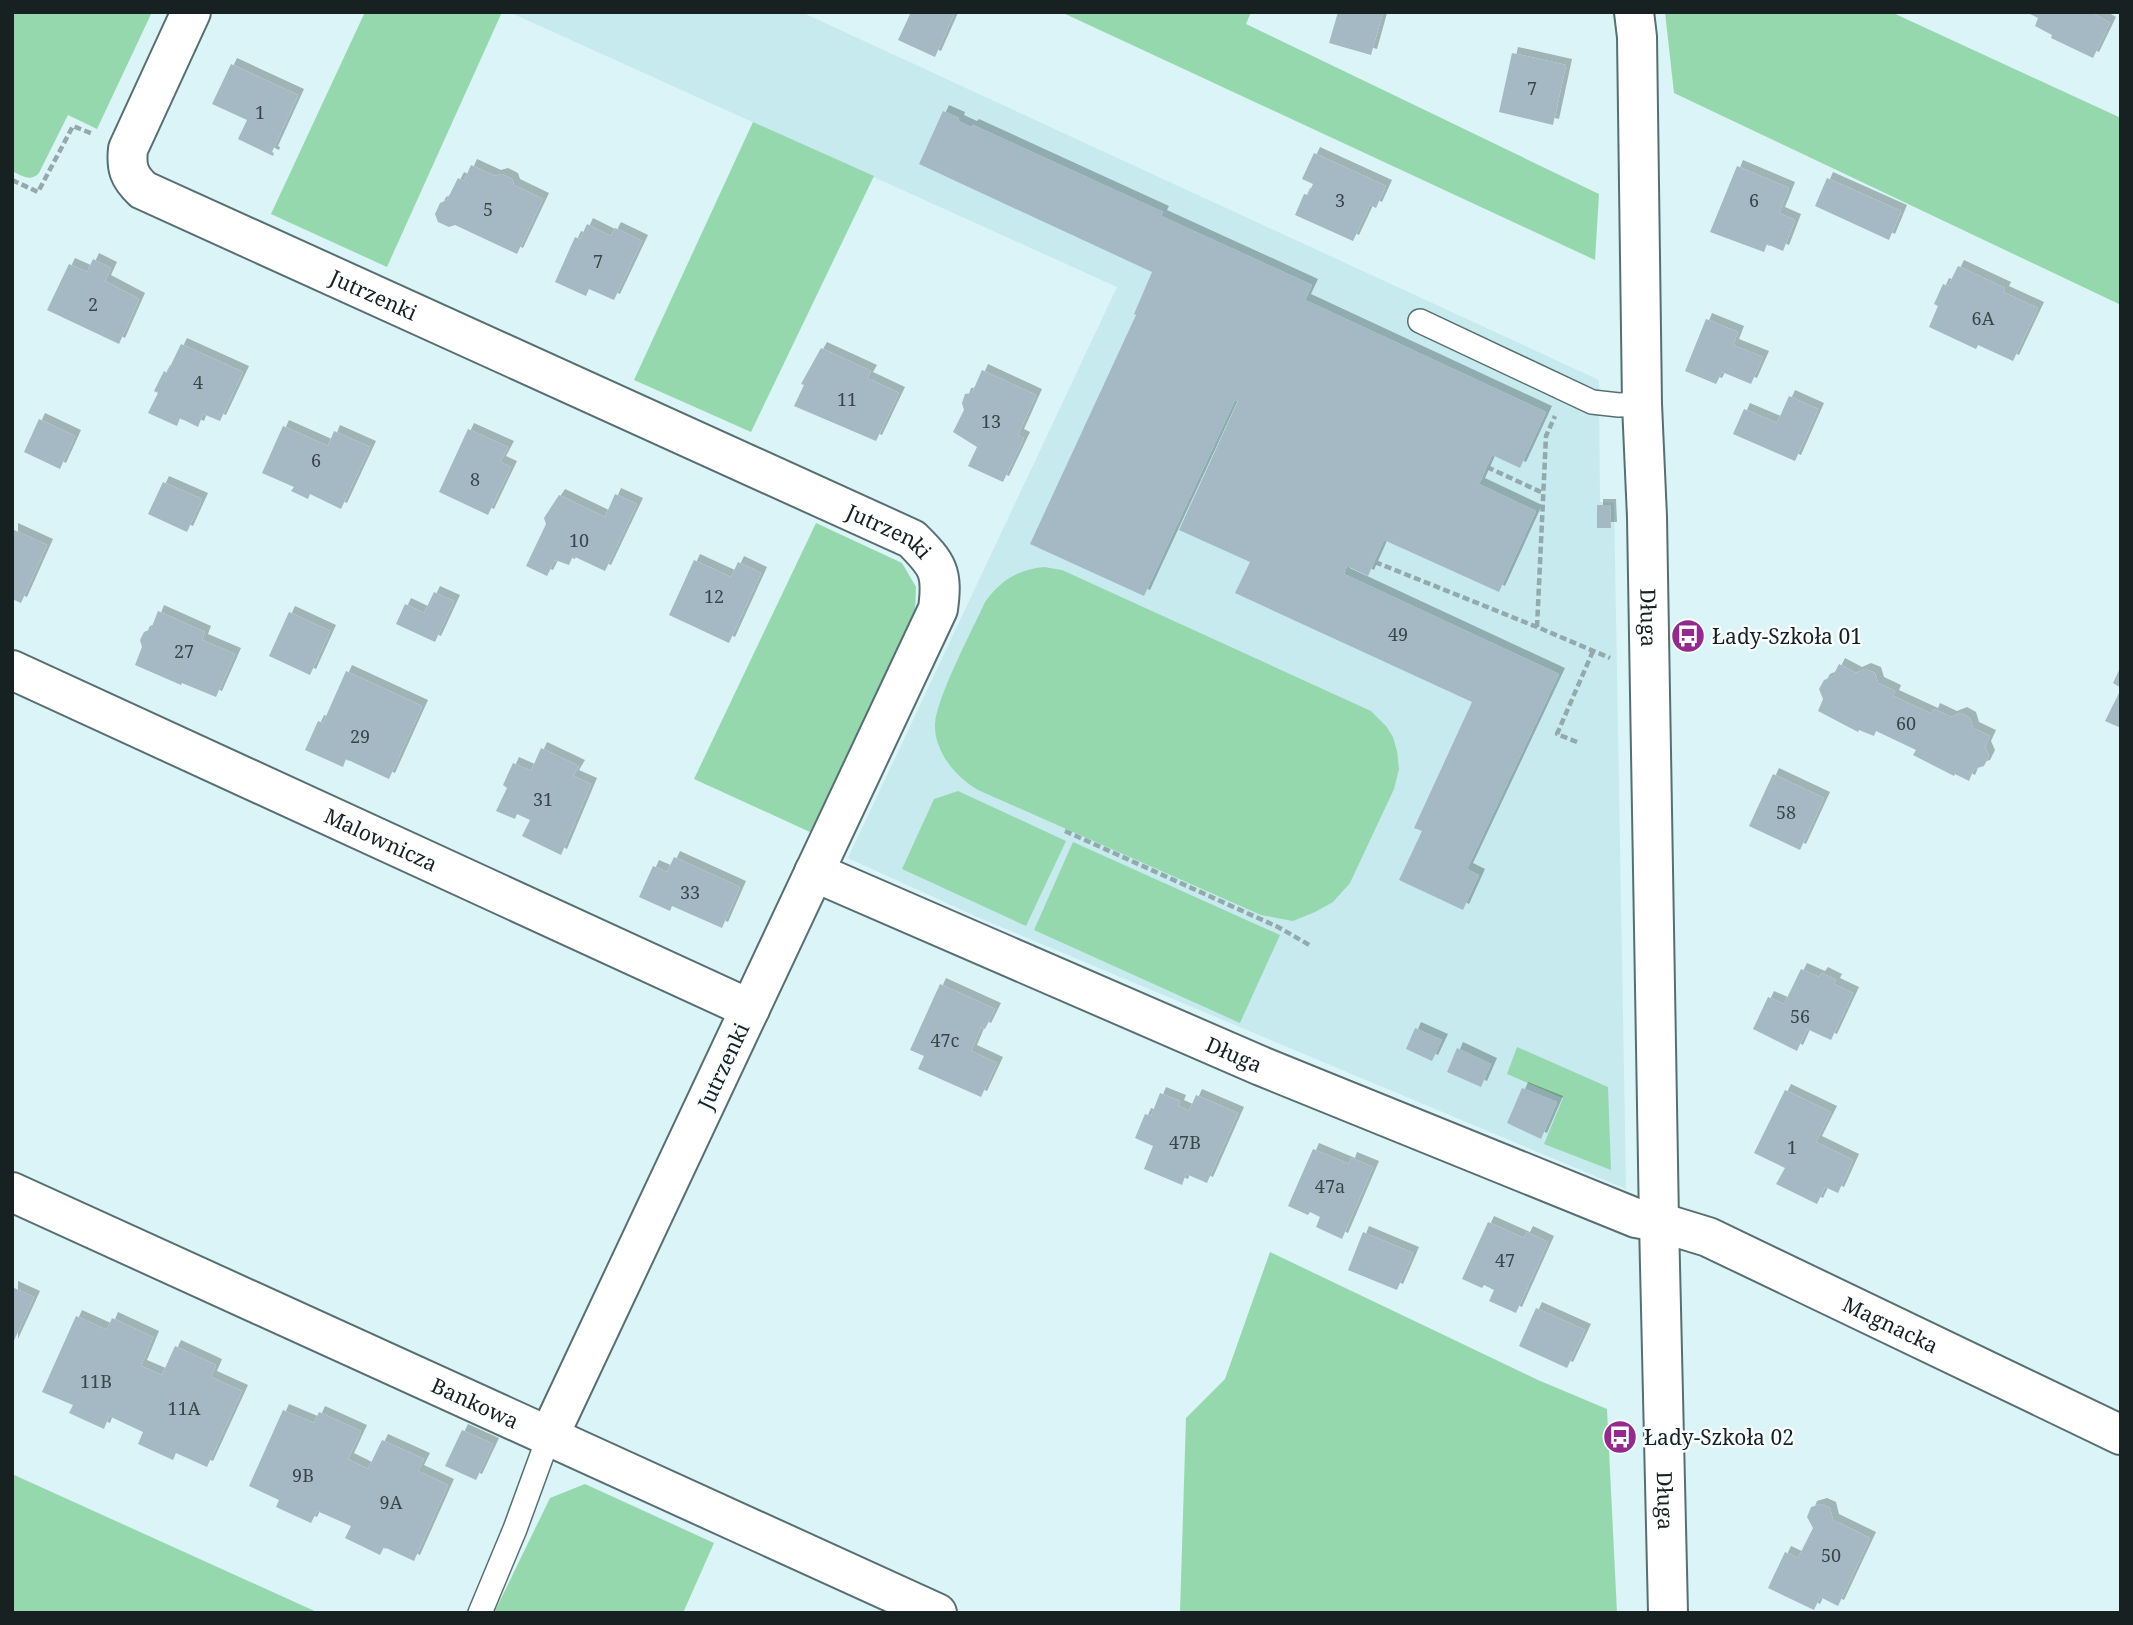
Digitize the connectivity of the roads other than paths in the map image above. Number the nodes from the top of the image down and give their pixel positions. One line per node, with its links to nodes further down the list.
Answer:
1 (191, 12): 6 (street, Jutrzenki)
2 (1634, 12): 4 (street, Długa)
3 (1420, 321): 4 (lane)
4 (1642, 404): 9 (street, Długa)
5 (12, 670): 7 (street, Malownicza)
6 (814, 872): 7 (street, Jutrzenki); 9 (street, Długa)
7 (750, 1010): 11 (street, Jutrzenki)
8 (12, 1192): 11 (street, Bankowa)
9 (1659, 1222): 10 (street, Magnacka); 14 (street, Długa)
10 (2121, 1435)
11 (548, 1436): 12 (lane); 13 (street, Bankowa)
12 (480, 1613)
13 (937, 1613)
14 (1668, 1613)

